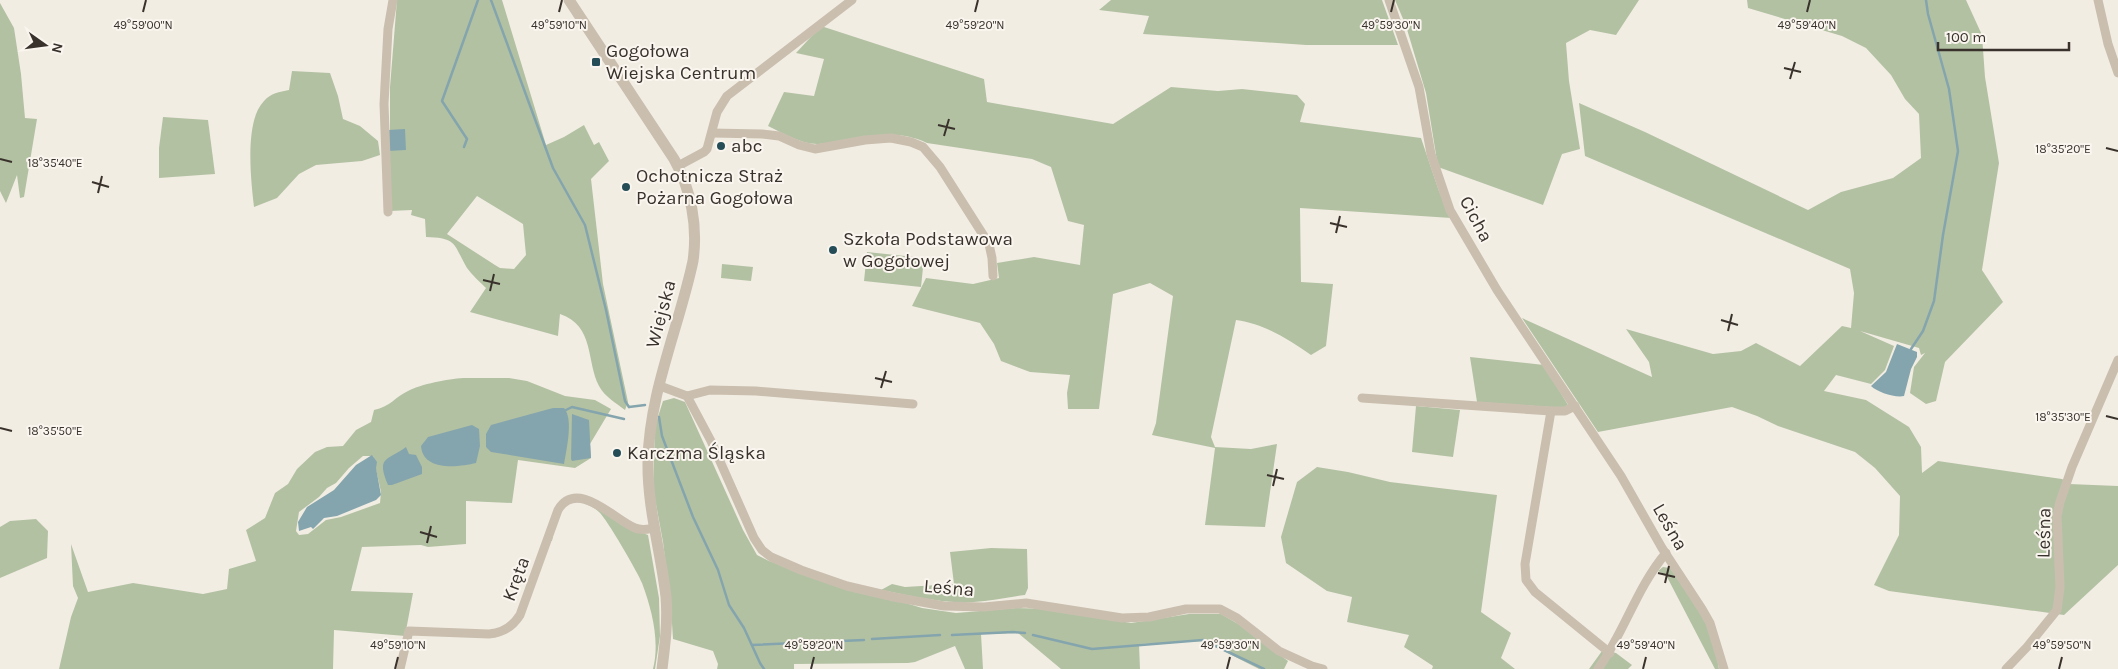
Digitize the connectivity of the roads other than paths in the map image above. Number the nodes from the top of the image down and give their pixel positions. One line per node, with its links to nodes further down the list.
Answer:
1 (392, 0): 9 (street)
2 (569, 0): 8 (street, Wiejska)
3 (852, 0): 7 (street)
4 (1389, 0): 16 (street, Cicha)
5 (2098, 0): 6 (street)
6 (2118, 74)
7 (712, 133): 8 (street); 10 (street)
8 (678, 166): 12 (street, Wiejska)
9 (388, 212)
10 (992, 276)
11 (2118, 360): 26 (street, Leśna)
12 (660, 386): 13 (street); 18 (street, Wiejska)
13 (687, 396): 15 (street); 23 (street, Leśna)
14 (1362, 398): 17 (street)
15 (913, 404)
16 (1575, 406): 17 (street); 19 (street, Leśna)
17 (1551, 411): 20 (street)
18 (655, 528): 21 (street, Kręta); 22 (street, Wiejska)
19 (1666, 554): 20 (street); 25 (street, Leśna)
20 (1610, 653): 24 (street)
21 (400, 669)
22 (662, 669)
23 (1323, 669)
24 (1598, 669)
25 (1724, 669)
26 (2006, 669)

